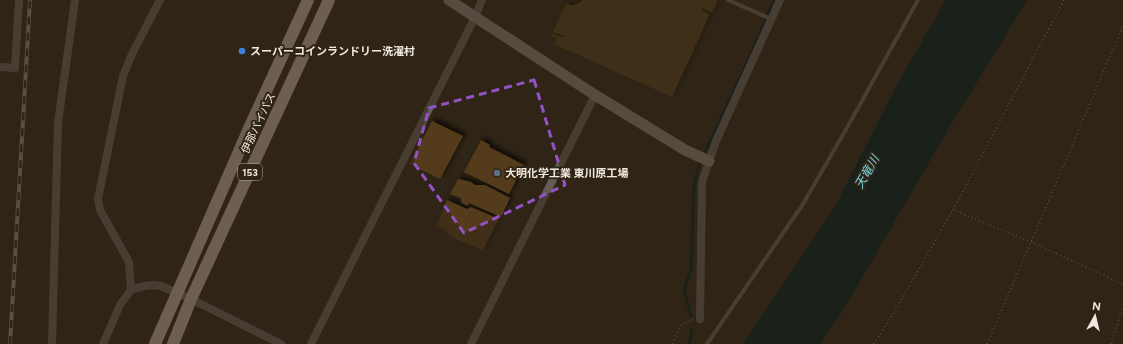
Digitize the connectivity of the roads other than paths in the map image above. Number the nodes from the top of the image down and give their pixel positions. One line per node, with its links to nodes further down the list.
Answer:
1 (19, 0): 13 (street)
2 (75, 0): 20 (street)
3 (160, 0): 16 (street)
4 (308, 0): 17 (highway, 伊那バイパス / 153)
5 (329, 0): 18 (highway, 伊那バイパス / 153)
6 (449, 0): 11 (street)
7 (482, 0): 11 (street)
8 (728, 0): 12 (lane)
9 (780, 0): 12 (street)
10 (918, 0): 27 (lane)
11 (475, 17): 14 (street); 25 (street)
12 (770, 19): 15 (street)
13 (0, 67)
14 (595, 95): 15 (street); 26 (street)
15 (708, 160): 19 (street)
16 (131, 290): 17 (street); 21 (street)
17 (178, 293): 18 (street); 22 (highway, 伊那バイパス / 153)
18 (191, 299): 23 (highway, 伊那バイパス / 153); 24 (street)
19 (700, 319)
20 (52, 344)
21 (103, 344)
22 (155, 344)
23 (173, 344)
24 (281, 344)
25 (311, 344)
26 (471, 344)
27 (707, 344)

